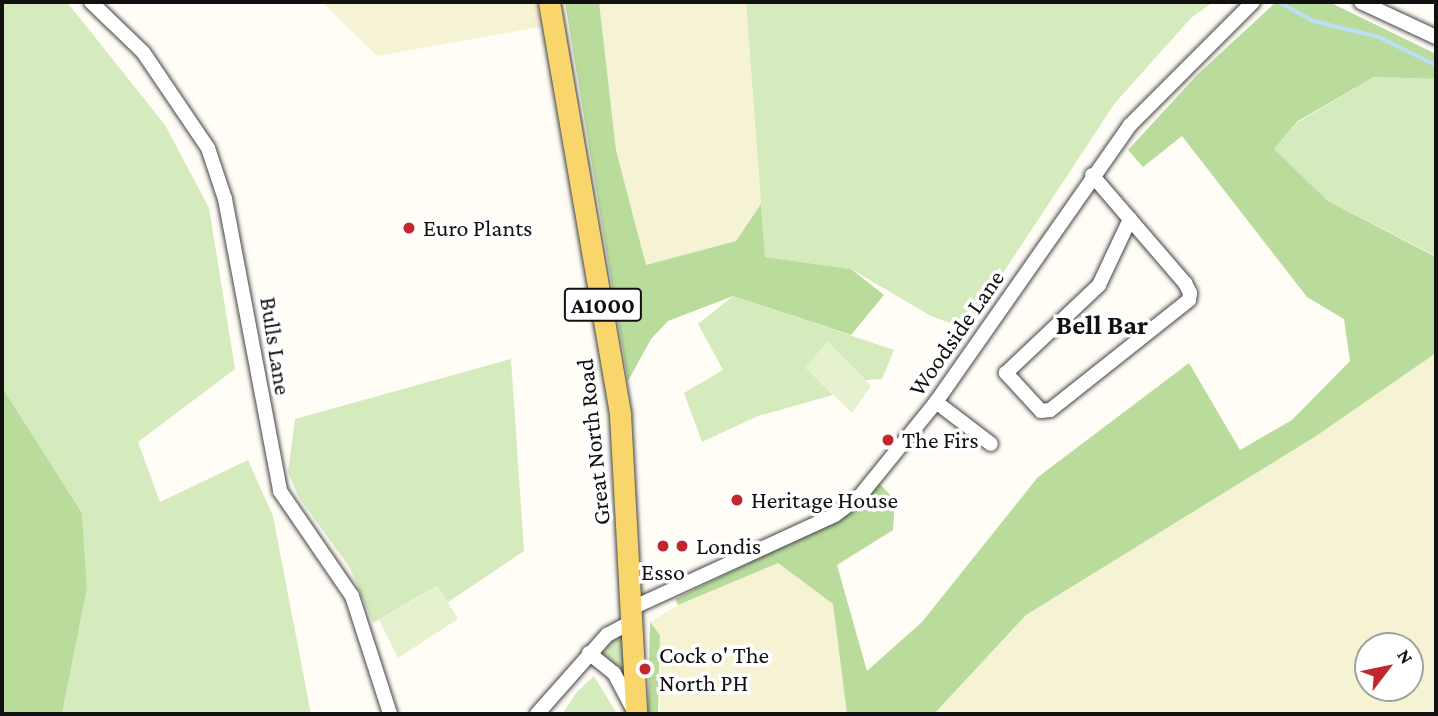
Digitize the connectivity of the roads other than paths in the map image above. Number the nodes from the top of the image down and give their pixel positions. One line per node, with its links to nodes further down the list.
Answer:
1 (92, 2): 12 (street, Bulls Lane)
2 (549, 2): 10 (main road, Great North Road / A1000)
3 (1253, 2): 6 (street, Woodside Lane)
4 (1361, 2): 5 (street)
5 (1436, 37)
6 (1092, 175): 7 (street); 8 (street, Woodside Lane)
7 (1130, 219): 7 (street)
8 (936, 402): 9 (street); 10 (street, Woodside Lane)
9 (991, 444)
10 (633, 614): 11 (street, Woodside Lane); 14 (main road, Great North Road / A1000)
11 (589, 653): 13 (street, Woodside Lane); 14 (street)
12 (390, 714)
13 (537, 714)
14 (636, 714)

